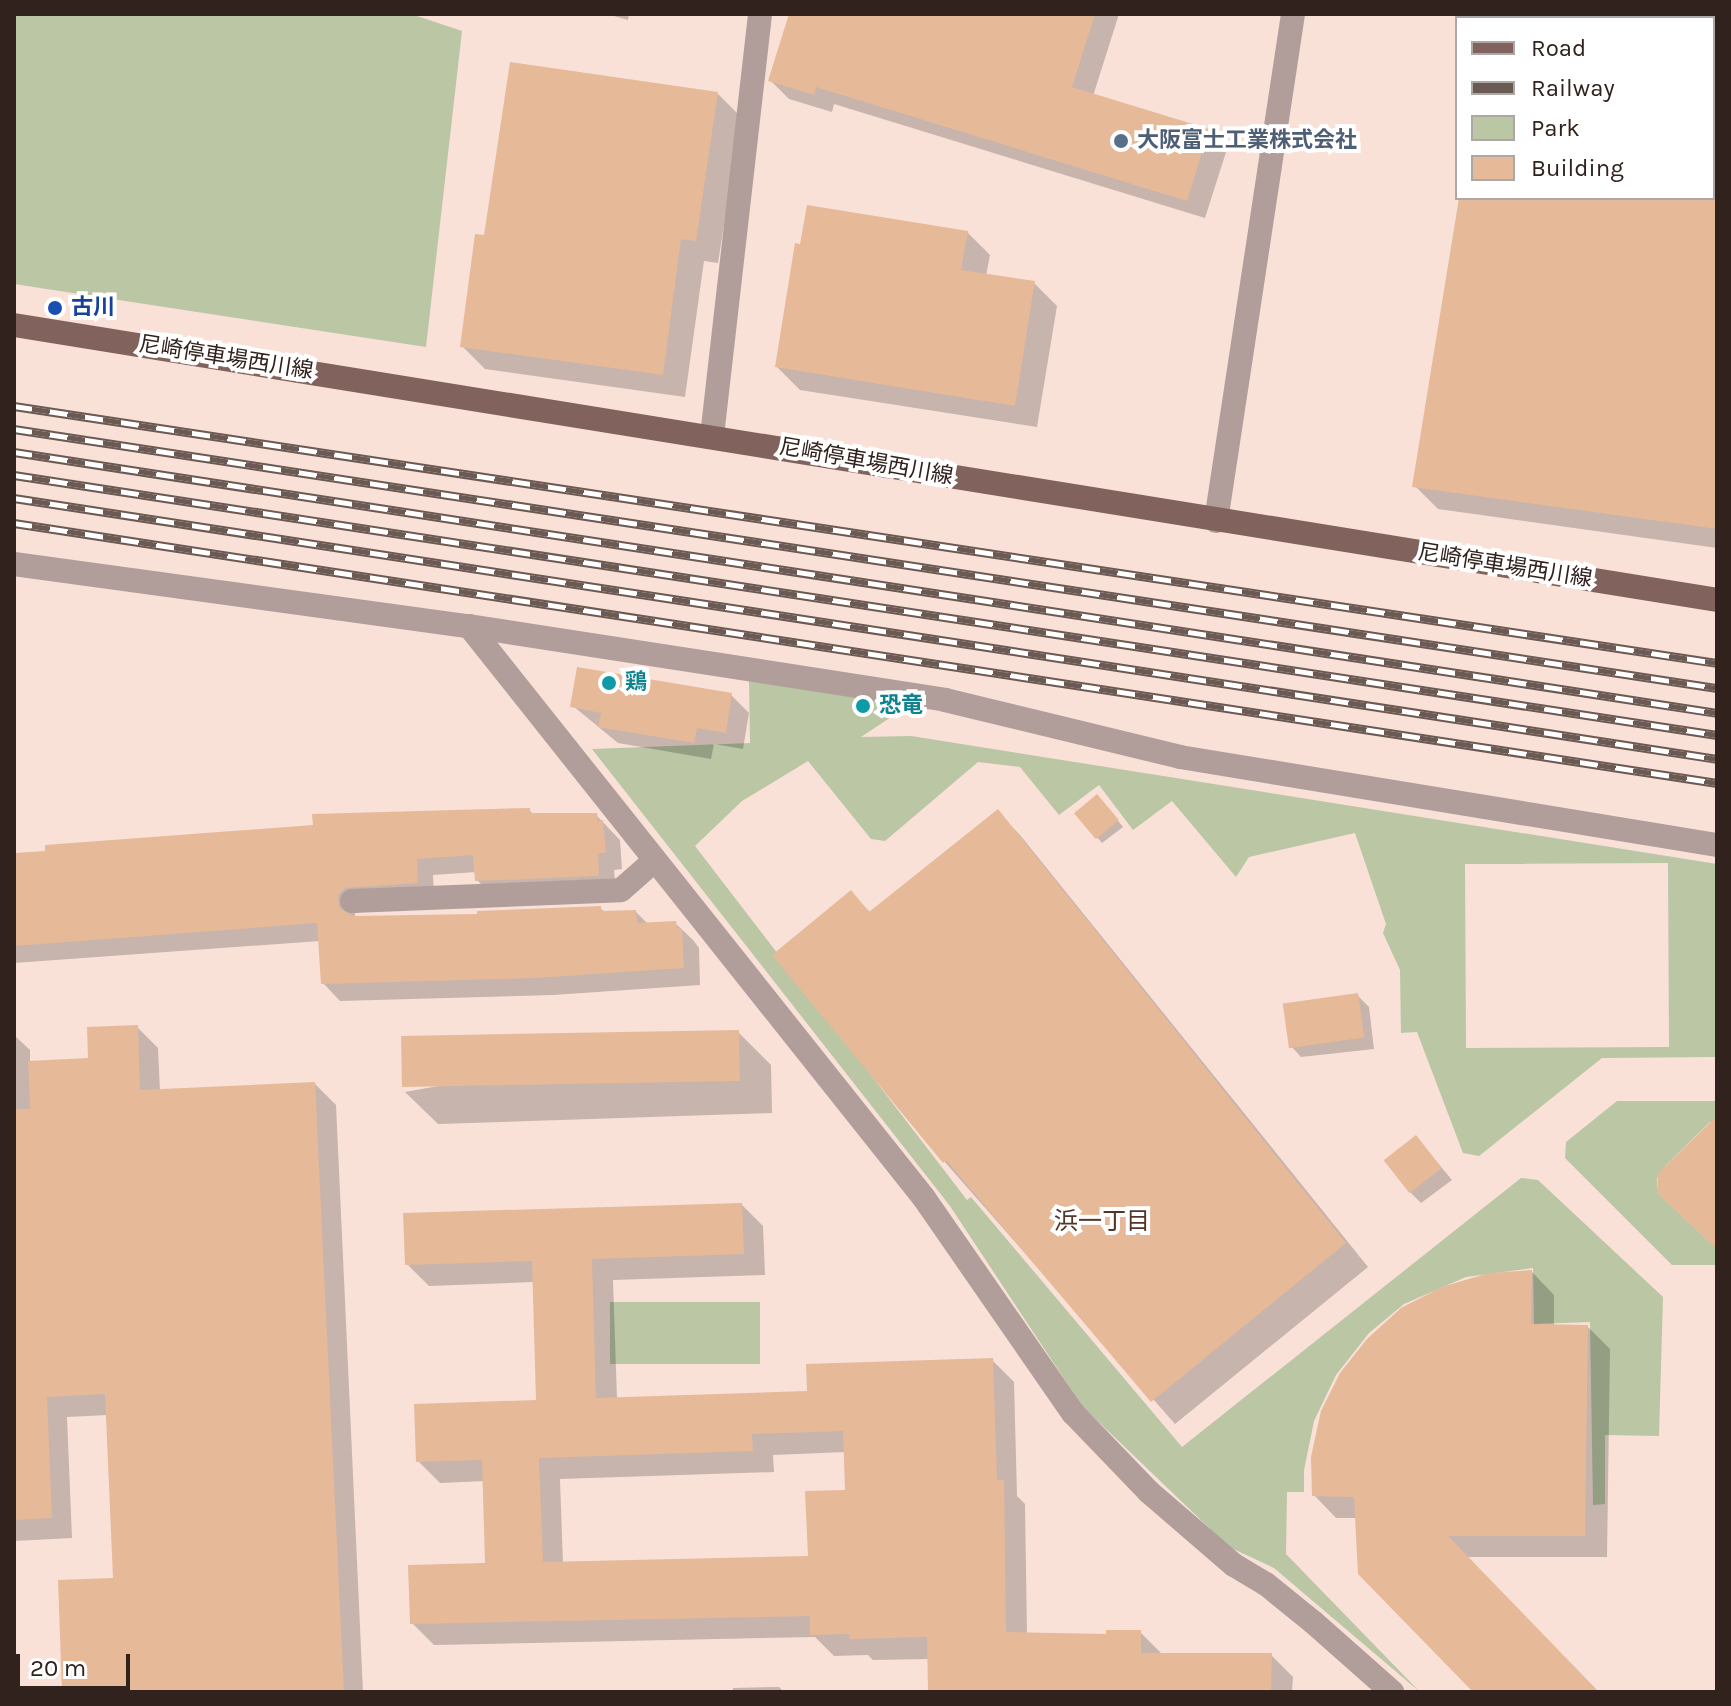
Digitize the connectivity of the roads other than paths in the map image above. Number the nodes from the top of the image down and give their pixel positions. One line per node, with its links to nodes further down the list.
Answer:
1 (760, 14): 4 (street)
2 (1293, 14): 5 (street)
3 (14, 325): 4 (main road, 尼崎停車場西川線)
4 (712, 436): 5 (main road, 尼崎停車場西川線)
5 (1216, 521): 7 (main road, 尼崎停車場西川線)
6 (14, 564): 8 (street)
7 (1717, 600)
8 (469, 626): 9 (street); 10 (street)
9 (1717, 845)
10 (655, 860): 11 (street); 12 (street)
11 (352, 901)
12 (1392, 1692)

